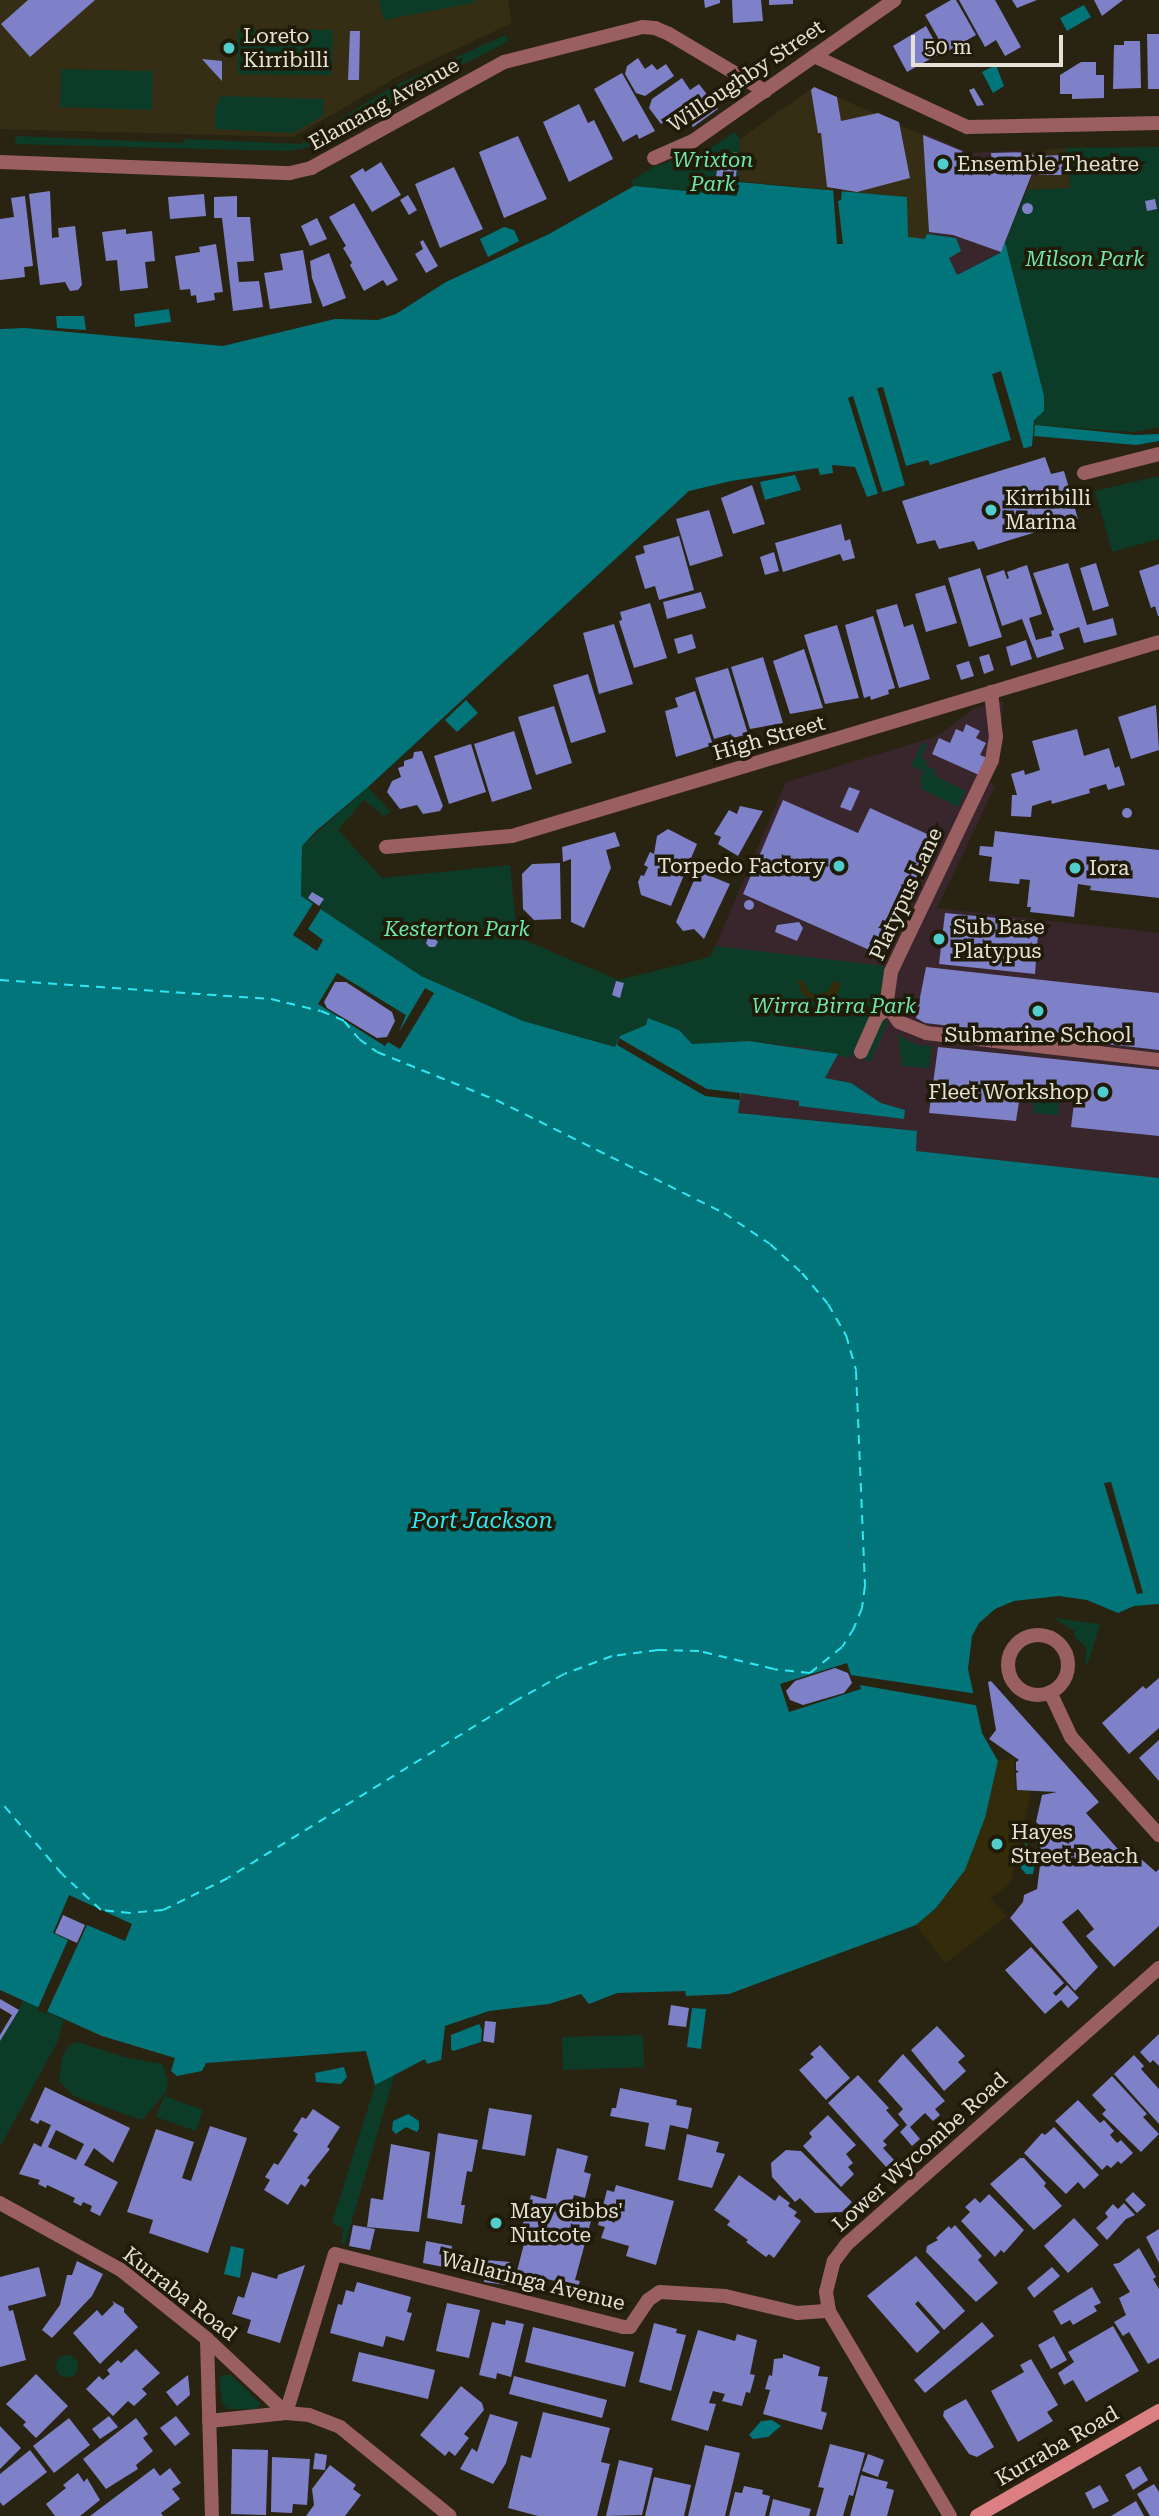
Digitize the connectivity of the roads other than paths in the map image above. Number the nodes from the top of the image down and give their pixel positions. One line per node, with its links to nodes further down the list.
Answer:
1 (894, 0): 2 (street, Willoughby Street)
2 (814, 56): 3 (street, Willoughby Street); 4 (street)
3 (765, 91): 5 (street, Willoughby Street); 6 (street, Elamang Avenue)
4 (1159, 123)
5 (654, 158)
6 (0, 162)
7 (1159, 454): 8 (street)
8 (1084, 473)
9 (1159, 642): 10 (street, High Street)
10 (990, 692): 11 (street, High Street); 12 (street, Platypus Lane)
11 (386, 847)
12 (890, 1007): 13 (street); 14 (street)
13 (860, 1052)
14 (1159, 1060)
15 (1050, 1692): 15 (street); 16 (street)
16 (1159, 1835)
17 (1159, 1968): 19 (street, Lower Wycombe Road)
18 (0, 2203): 20 (street, Kurraba Road)
19 (829, 2311): 22 (street, Wallaringa Avenue); 26 (street)
20 (207, 2339): 22 (street, Kurraba Road); 23 (street)
21 (1159, 2411): 27 (main road, Kurraba Road)
22 (286, 2413): 23 (street); 25 (street)
23 (209, 2421): 24 (street)
24 (212, 2516)
25 (450, 2516)
26 (950, 2516)
27 (977, 2516)

